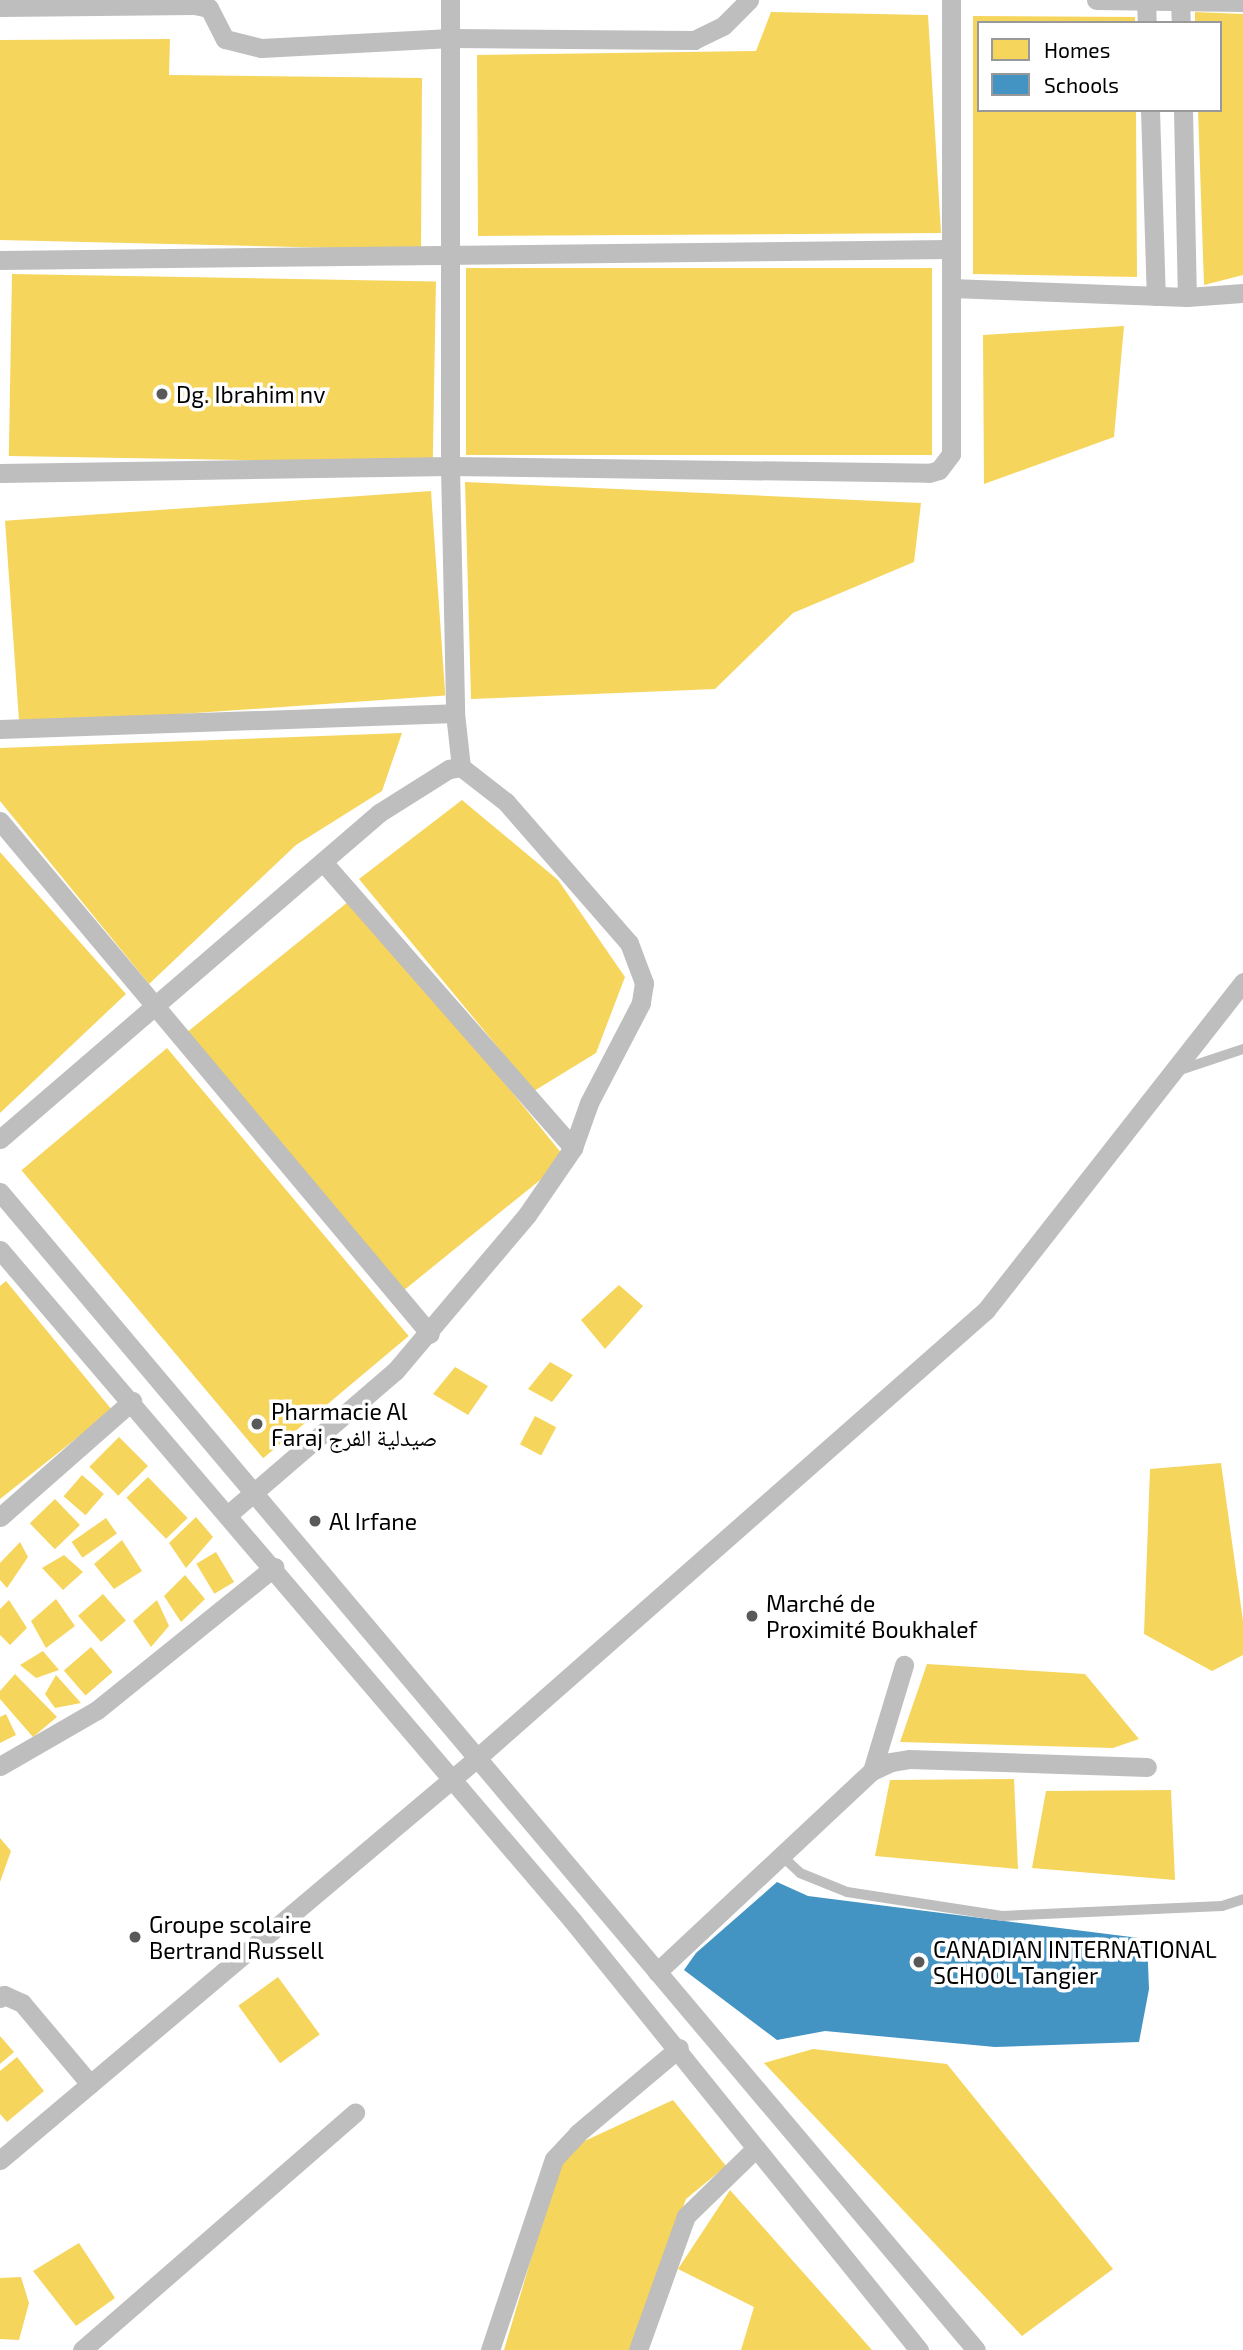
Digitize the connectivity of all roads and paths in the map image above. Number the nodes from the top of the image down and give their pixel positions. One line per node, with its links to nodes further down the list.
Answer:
1 (450, 0): 11 (street)
2 (749, 0): 11 (street)
3 (951, 0): 14 (street)
4 (1096, 0): 5 (street)
5 (1146, 1): 6 (street); 9 (street)
6 (1180, 1): 7 (street); 10 (street)
7 (1243, 2)
8 (0, 8): 11 (street)
9 (1147, 21)
10 (1181, 21)
11 (451, 38): 15 (street)
12 (1150, 112): 19 (street)
13 (1183, 112): 20 (street)
14 (948, 249): 15 (street); 17 (street)
15 (449, 258): 16 (street); 21 (street)
16 (0, 260)
17 (951, 288): 19 (street); 21 (street)
18 (1243, 293): 20 (street)
19 (1156, 296): 20 (street)
20 (1187, 297)
21 (450, 466): 22 (street); 23 (street)
22 (0, 472)
23 (455, 713): 24 (street); 25 (street)
24 (0, 729)
25 (461, 767): 27 (street); 33 (street)
26 (0, 821): 29 (street)
27 (323, 862): 29 (street); 33 (street)
28 (1243, 982): 31 (street)
29 (155, 1007): 32 (street); 36 (street)
30 (1243, 1049): 31 (lane)
31 (1174, 1072): 43 (street)
32 (0, 1139)
33 (573, 1148): 36 (street)
34 (0, 1192): 38 (street)
35 (1, 1253): 37 (street)
36 (430, 1334): 38 (street)
37 (132, 1401): 39 (street); 40 (street)
38 (257, 1494): 39 (street); 43 (street)
39 (229, 1514): 41 (street)
40 (0, 1517)
41 (274, 1567): 44 (street); 47 (street)
42 (904, 1665): 46 (street)
43 (477, 1758): 47 (street); 50 (street)
44 (0, 1766)
45 (1147, 1767): 46 (street)
46 (872, 1771): 48 (street)
47 (450, 1780): 52 (street); 53 (street)
48 (783, 1857): 49 (lane); 50 (street)
49 (1243, 1899)
50 (657, 1972): 61 (street)
51 (0, 1998): 53 (street)
52 (679, 2048): 55 (street); 58 (street)
53 (90, 2084): 56 (street)
54 (355, 2113): 57 (street)
55 (755, 2149): 59 (street); 60 (street)
56 (0, 2160)
57 (82, 2350)
58 (490, 2350)
59 (638, 2350)
60 (919, 2350)
61 (976, 2350)

